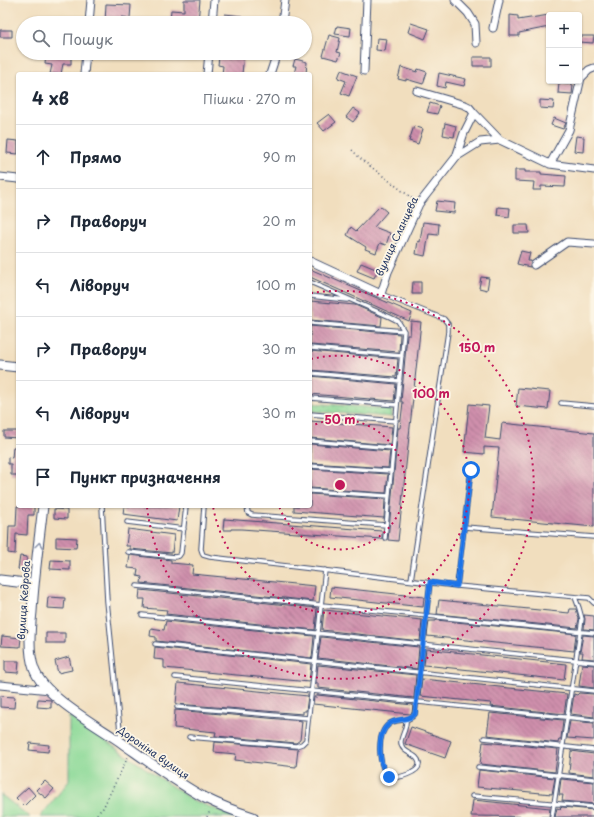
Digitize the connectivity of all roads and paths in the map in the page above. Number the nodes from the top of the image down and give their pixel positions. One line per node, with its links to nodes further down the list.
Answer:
1 (91, 0): 7 (street)
2 (214, 0): 8 (street)
3 (285, 0): 9 (street)
4 (367, 0): 16 (street)
5 (454, 0): 11 (street)
6 (499, 0): 10 (street)
7 (90, 16)
8 (213, 16)
9 (283, 16)
10 (493, 28)
11 (476, 43)
12 (85, 60): 17 (street)
13 (208, 60): 18 (street)
14 (275, 60): 19 (street)
15 (594, 68): 25 (street)
16 (364, 71)
17 (84, 72)
18 (207, 72)
19 (271, 72)
20 (417, 91): 21 (street)
21 (474, 113): 22 (street); 24 (street, вулиця Сланцева)
22 (500, 140): 24 (street); 25 (street)
23 (352, 150): 29 (path)
24 (456, 158): 29 (street, вулиця Сланцева)
25 (550, 164): 26 (street)
26 (594, 170)
27 (0, 177): 28 (street)
28 (16, 179)
29 (419, 204): 34 (street, вулиця Сланцева)
30 (594, 244): 32 (street)
31 (312, 263): 34 (street)
32 (534, 265)
33 (312, 283): 36 (lane)
34 (381, 294): 72 (lane)
35 (312, 296): 36 (lane)
36 (350, 300): 38 (lane)
37 (312, 323): 38 (lane)
38 (404, 331): 40 (lane)
39 (312, 348): 40 (lane)
40 (402, 356): 44 (lane)
41 (0, 365): 42 (street)
42 (16, 367)
43 (312, 373): 44 (lane)
44 (400, 381): 47 (lane)
45 (312, 398): 47 (lane)
46 (561, 403): 48 (lane)
47 (397, 405): 50 (lane)
48 (594, 406)
49 (312, 414): 50 (lane)
50 (396, 421): 52 (lane)
51 (312, 441): 52 (lane)
52 (393, 448): 55 (lane)
53 (312, 466): 55 (lane)
54 (471, 470): 65 (lane)
55 (391, 471): 57 (lane)
56 (312, 491): 57 (lane)
57 (389, 496): 64 (lane)
58 (43, 508): 74 (street, вулиця Кедрова, one-way to 58)
59 (102, 508): 107 (lane)
60 (186, 508): 66 (lane)
61 (204, 508): 70 (lane)
62 (247, 508): 64 (lane)
63 (128, 522): 66 (lane)
64 (386, 525): 68 (lane)
65 (464, 527): 67 (lane); 76 (lane)
66 (184, 529): 69 (lane)
67 (594, 537)
68 (385, 538)
69 (128, 552)
70 (325, 570): 72 (lane); 81 (lane)
71 (0, 580): 74 (street)
72 (411, 580): 73 (lane)
73 (430, 582): 76 (lane); 83 (lane)
74 (34, 584): 96 (street, вулиця Кедрова)
75 (137, 586): 81 (lane)
76 (457, 586): 78 (lane)
77 (594, 596): 79 (lane)
78 (575, 597): 79 (lane); 84 (lane)
79 (590, 598): 80 (lane)
80 (594, 603)
81 (321, 605): 83 (lane); 86 (lane)
82 (142, 615): 86 (lane)
83 (426, 616): 84 (lane); 88 (lane)
84 (580, 632): 85 (lane); 89 (lane)
85 (594, 633)
86 (318, 634): 88 (lane); 90 (lane)
87 (155, 644): 90 (lane)
88 (423, 644): 89 (lane); 92 (lane)
89 (576, 660): 91 (lane); 95 (lane)
90 (315, 662): 92 (lane); 97 (lane)
91 (594, 662)
92 (420, 673): 95 (lane); 99 (lane)
93 (175, 677): 97 (lane)
94 (0, 685): 96 (street)
95 (571, 689): 98 (lane); 102 (lane)
96 (51, 690): 107 (street, Дороніна вулиця)
97 (311, 691): 99 (lane); 101 (lane)
98 (594, 691)
99 (416, 702): 102 (lane); 103 (lane)
100 (177, 707): 101 (lane)
101 (308, 718): 105 (lane)
102 (567, 718): 104 (lane); 108 (lane)
103 (406, 720): 103 (lane)
104 (594, 720)
105 (189, 736)
106 (484, 738): 108 (lane)
107 (121, 742): 109 (street, Дороніна вулиця)
108 (563, 746): 110 (lane); 112 (lane)
109 (131, 750): 117 (path); 118 (street, Дороніна вулиця)
110 (594, 750)
111 (478, 767): 112 (lane)
112 (559, 775): 113 (lane); 115 (lane)
113 (594, 779)
114 (472, 796): 115 (lane)
115 (554, 804): 116 (lane); 119 (lane)
116 (594, 807)
117 (94, 817)
118 (253, 817)
119 (552, 817)

